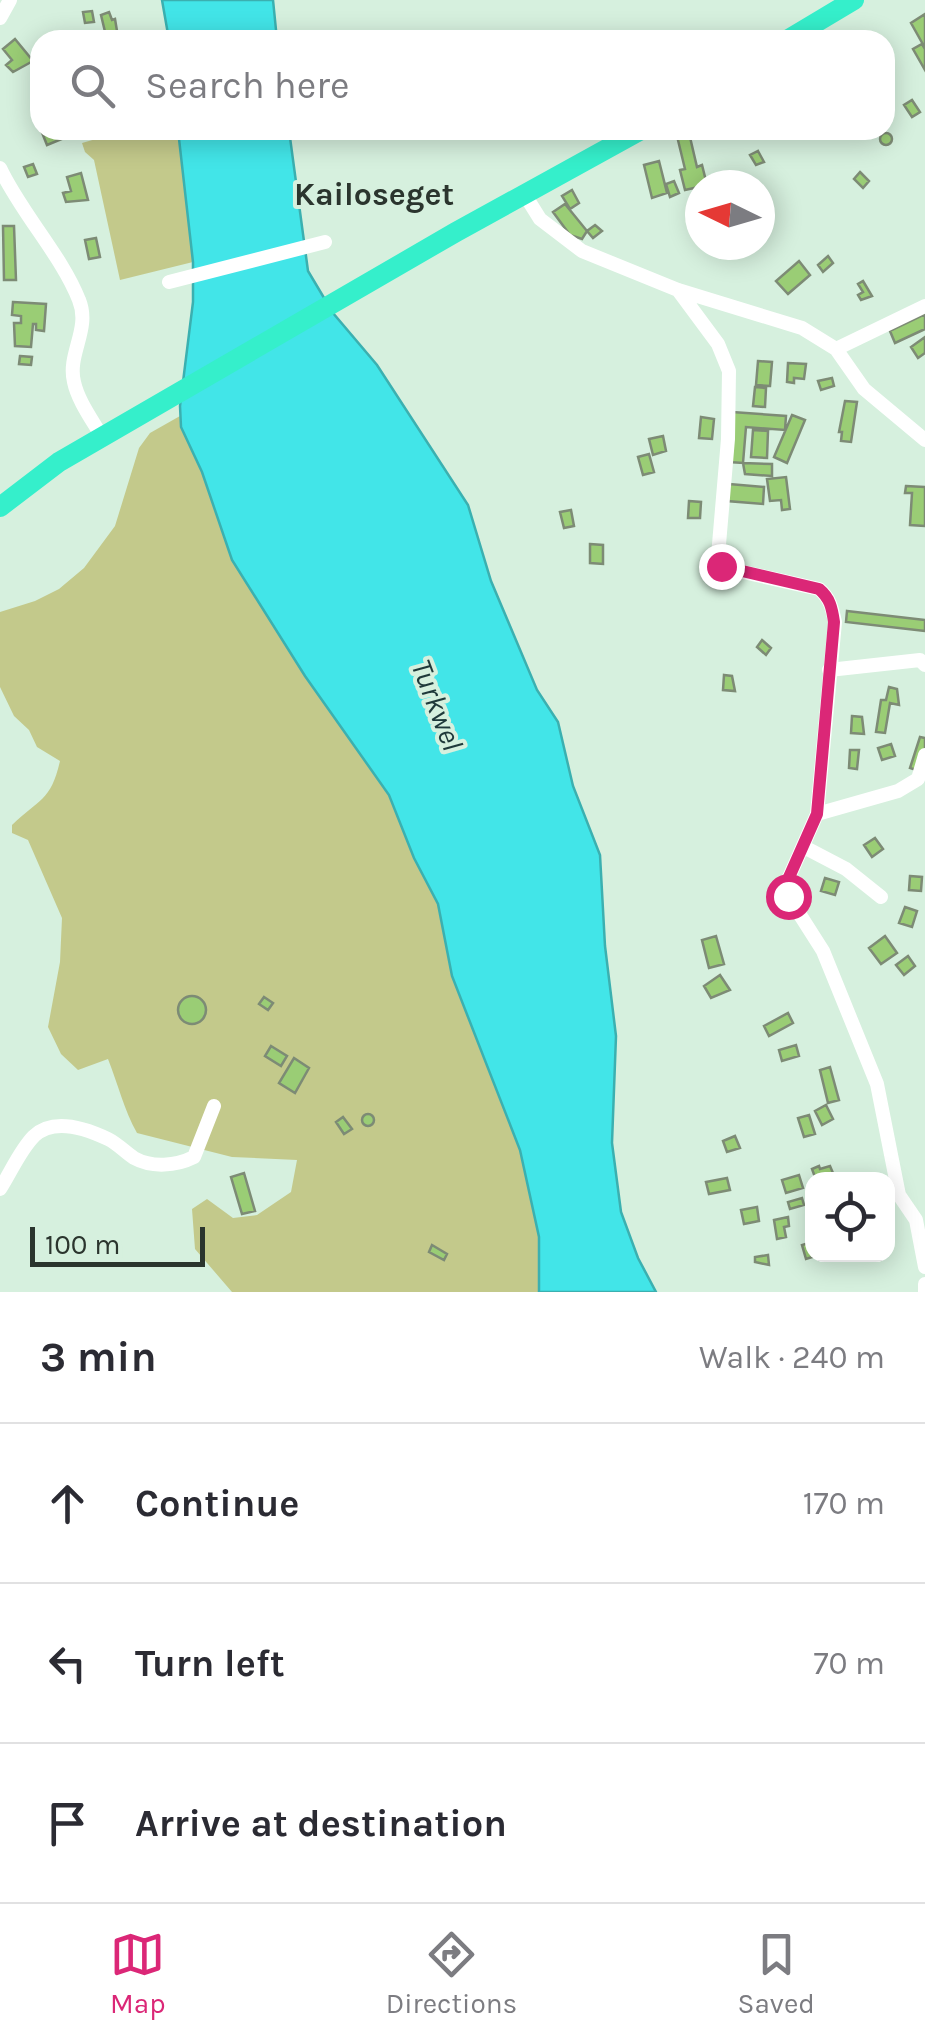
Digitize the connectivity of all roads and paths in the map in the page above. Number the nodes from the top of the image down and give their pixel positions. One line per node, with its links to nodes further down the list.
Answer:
1 (10, 0): 3 (street)
2 (854, 0): 4 (highway)
3 (0, 18)
4 (804, 30)
5 (623, 140): 7 (highway)
6 (0, 168): 13 (street)
7 (525, 195): 10 (street); 13 (highway)
8 (325, 242): 9 (street)
9 (170, 282)
10 (678, 290): 12 (street); 17 (street)
11 (925, 306): 12 (street)
12 (836, 348): 14 (street)
13 (102, 437): 15 (highway)
14 (925, 440)
15 (0, 508)
16 (925, 665): 17 (street)
17 (829, 670): 19 (street)
18 (925, 755): 19 (street)
19 (817, 814): 20 (street)
20 (804, 847): 21 (street); 24 (street)
21 (882, 897)
22 (214, 1106): 23 (street)
23 (0, 1189)
24 (925, 1267)
25 (925, 1284): 26 (street)
26 (925, 1292)

